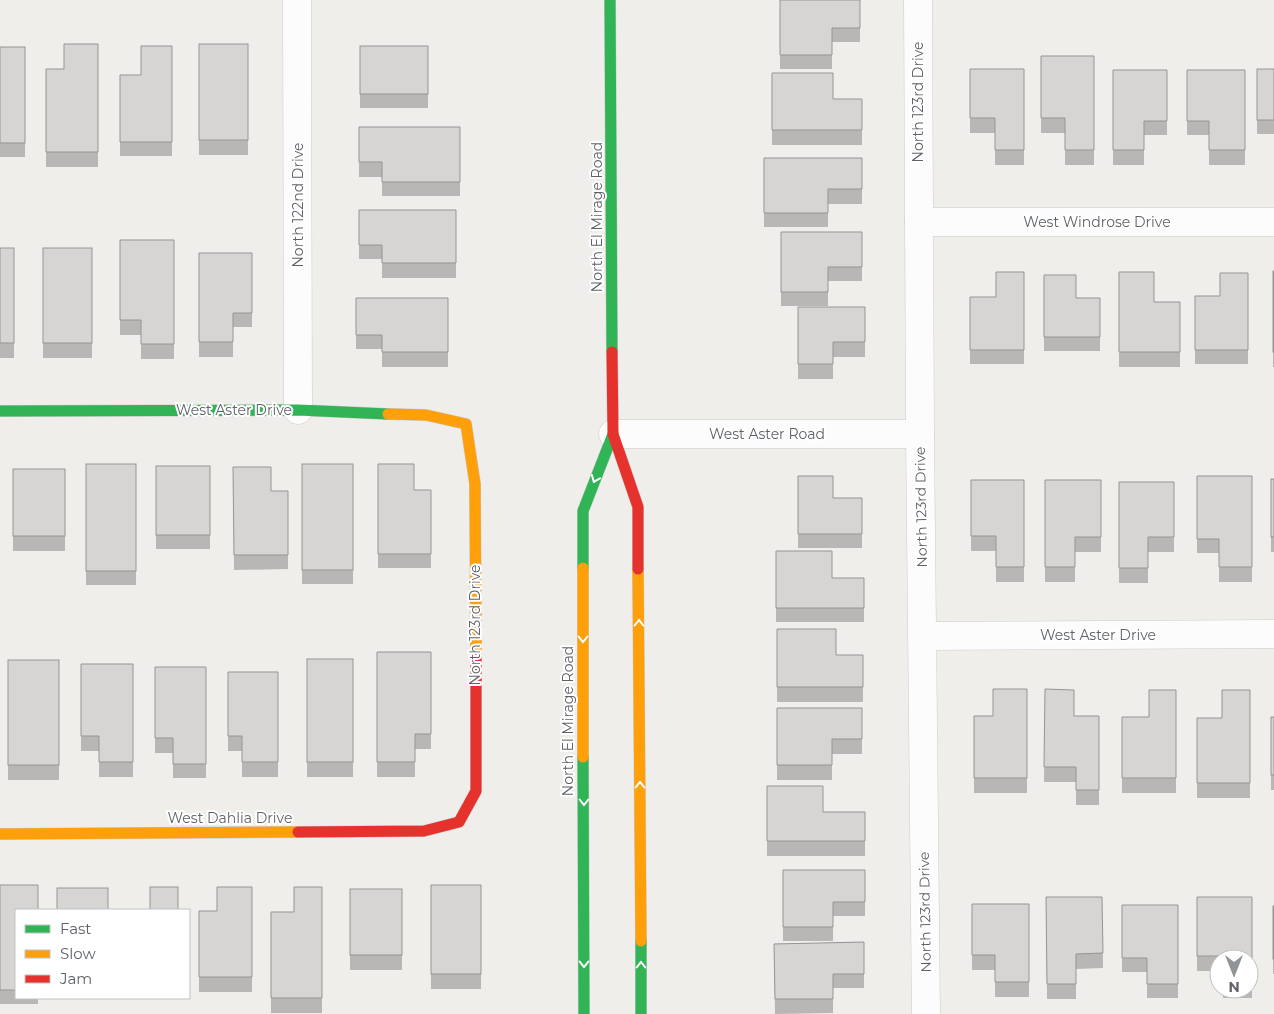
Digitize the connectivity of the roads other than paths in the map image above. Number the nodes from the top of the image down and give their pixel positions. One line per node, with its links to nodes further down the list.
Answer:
1 (297, 0): 6 (street, North 122nd Drive)
2 (610, 0): 9 (main road, North El Mirage Road)
3 (918, 0): 4 (street, North 123rd Drive)
4 (919, 222): 5 (street, West Windrose Drive); 10 (street, North 123rd Drive)
5 (1274, 222)
6 (298, 410): 7 (main road, West Aster Drive); 8 (main road, West Aster Drive)
7 (0, 411)
8 (466, 424): 13 (main road, North 123rd Drive)
9 (613, 434): 10 (street, West Aster Road); 15 (main road, North El Mirage Road, one-way to 15); 16 (main road, North El Mirage Road, one-way to 9)
10 (920, 434): 12 (street, North 123rd Drive)
11 (1274, 634): 12 (street, West Aster Drive)
12 (923, 636): 17 (street, North 123rd Drive)
13 (459, 822): 14 (main road, West Dahlia Drive)
14 (0, 834)
15 (584, 1014)
16 (641, 1014)
17 (926, 1014)

